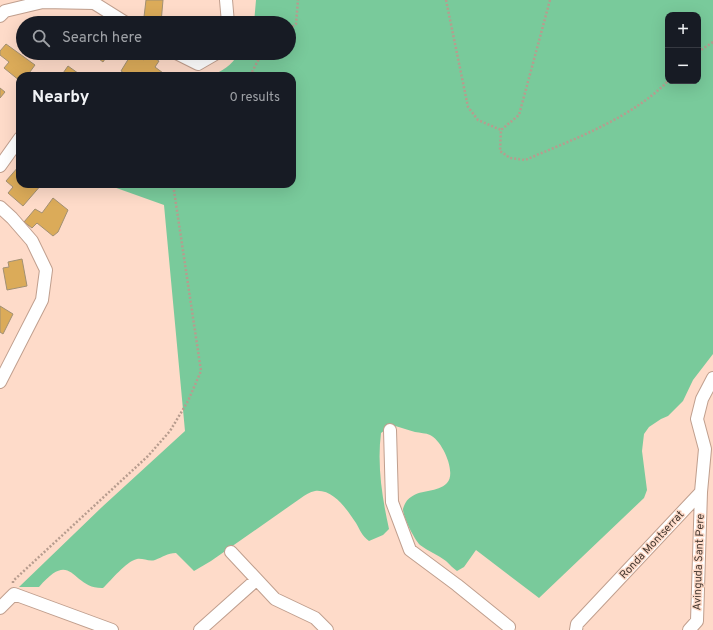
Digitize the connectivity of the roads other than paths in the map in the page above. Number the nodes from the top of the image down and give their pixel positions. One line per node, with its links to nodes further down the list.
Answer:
1 (226, 0): 4 (street)
2 (0, 16): 3 (street)
3 (115, 16)
4 (227, 16)
5 (190, 60): 6 (street)
6 (205, 60)
7 (16, 144): 8 (street)
8 (0, 166)
9 (0, 207): 11 (street)
10 (713, 378): 13 (street)
11 (0, 382)
12 (390, 430): 21 (street)
13 (709, 449): 14 (street)
14 (701, 492): 22 (street, Ronda Montserrat); 23 (street, Avinguda Sant Pere)
15 (231, 552): 16 (street)
16 (256, 580): 19 (street); 20 (street)
17 (0, 608): 18 (street)
18 (112, 630)
19 (200, 630)
20 (327, 630)
21 (508, 630)
22 (576, 630)
23 (689, 630)

